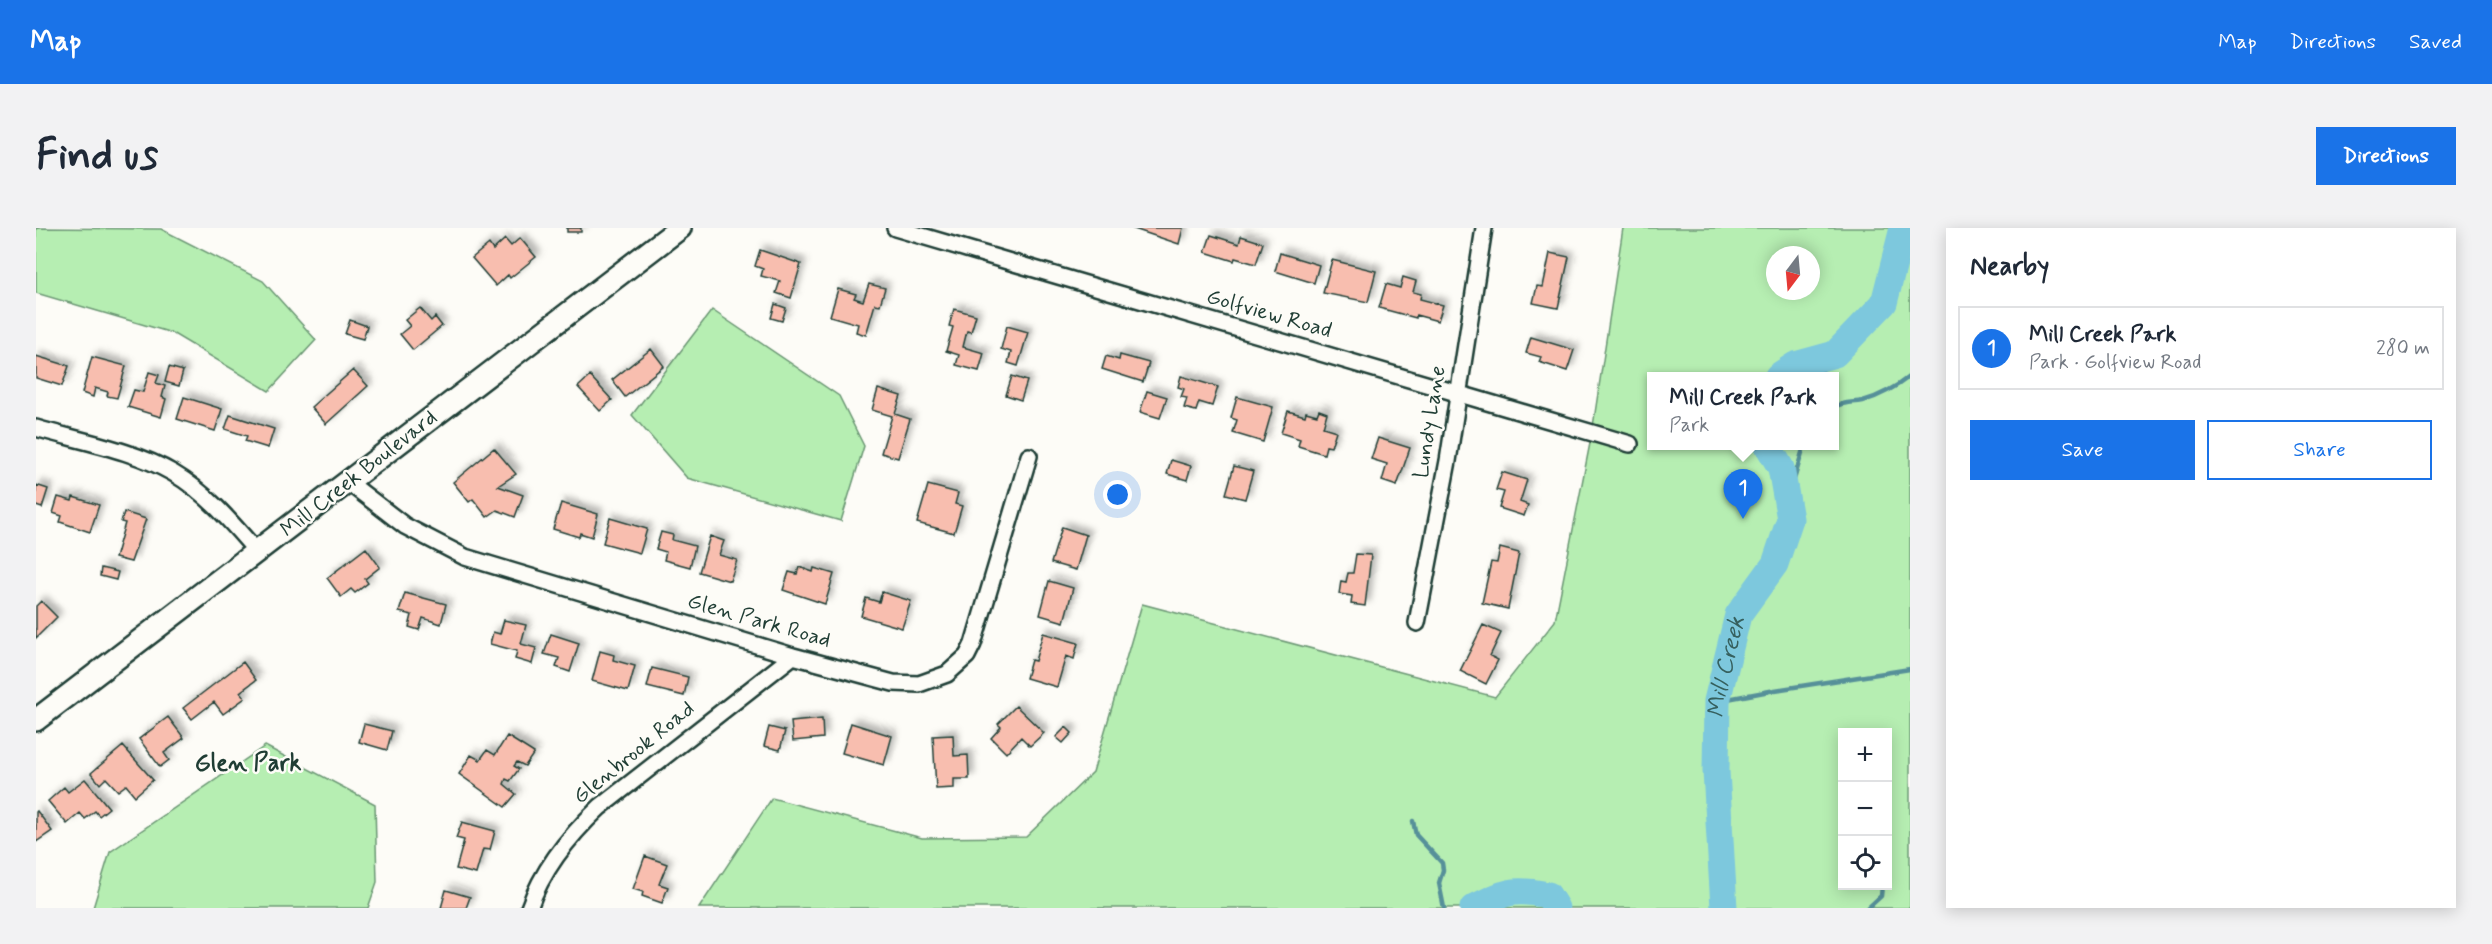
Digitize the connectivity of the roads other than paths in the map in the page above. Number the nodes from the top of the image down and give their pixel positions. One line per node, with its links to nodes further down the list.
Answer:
1 (680, 228): 8 (street, Mill Creek Boulevard)
2 (895, 228): 4 (street, Golfview Road)
3 (1484, 228): 4 (street, Lundy Lane)
4 (1458, 393): 6 (street, Golfview Road); 10 (street, Lundy Lane)
5 (36, 428): 9 (street)
6 (1630, 444)
7 (1029, 456): 11 (street, Glen Park Road)
8 (348, 482): 9 (street, Mill Creek Boulevard); 11 (street, Glen Park Road)
9 (257, 552): 12 (street, Mill Creek Boulevard)
10 (1417, 623)
11 (793, 656): 13 (street, Glenbrook Road)
12 (36, 720)
13 (529, 908)

